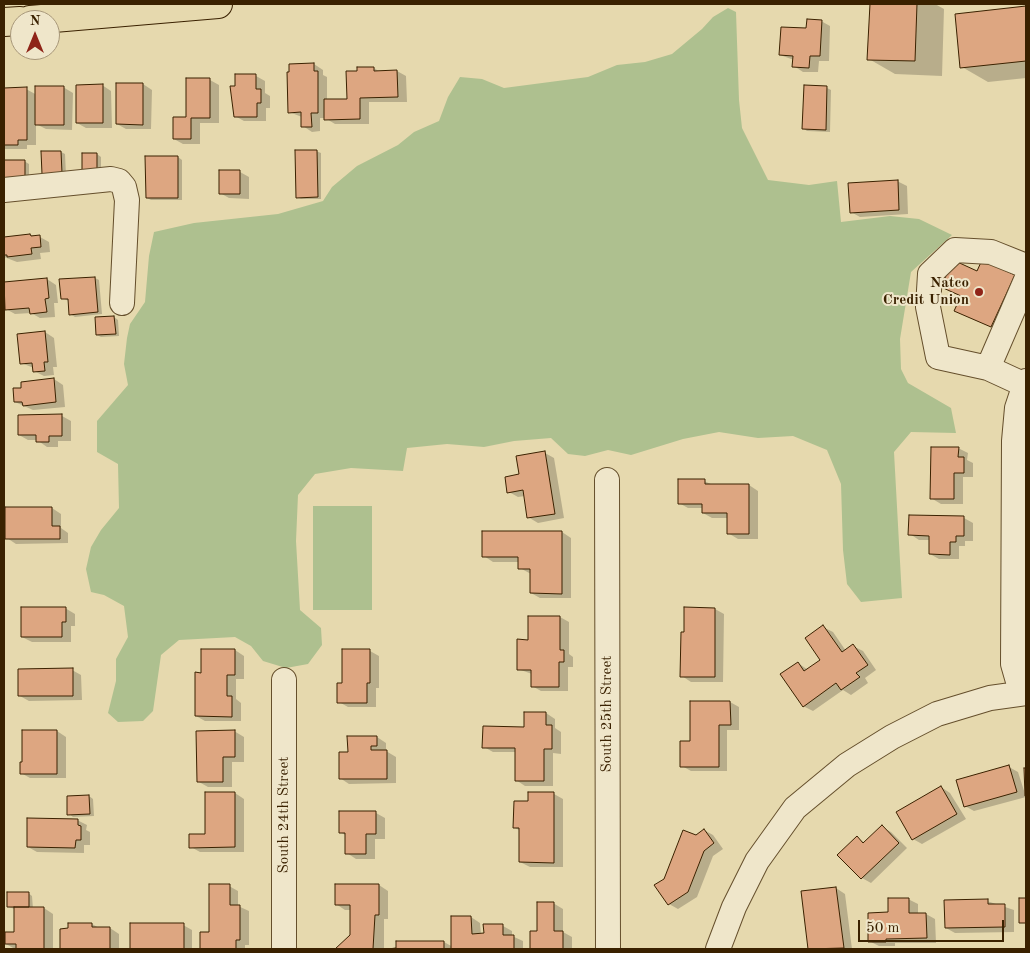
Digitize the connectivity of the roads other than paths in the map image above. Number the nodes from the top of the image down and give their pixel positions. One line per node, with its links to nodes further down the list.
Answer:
1 (218, 4): 2 (main road)
2 (60, 17)
3 (4, 190): 6 (street)
4 (1026, 266): 7 (street)
5 (1026, 280): 7 (street)
6 (122, 302)
7 (988, 368): 8 (street)
8 (1025, 383): 11 (street)
9 (607, 480): 13 (street, South 25th Street)
10 (284, 680): 12 (street, South 24th Street)
11 (1024, 693): 14 (street)
12 (284, 949)
13 (608, 949)
14 (718, 949)

